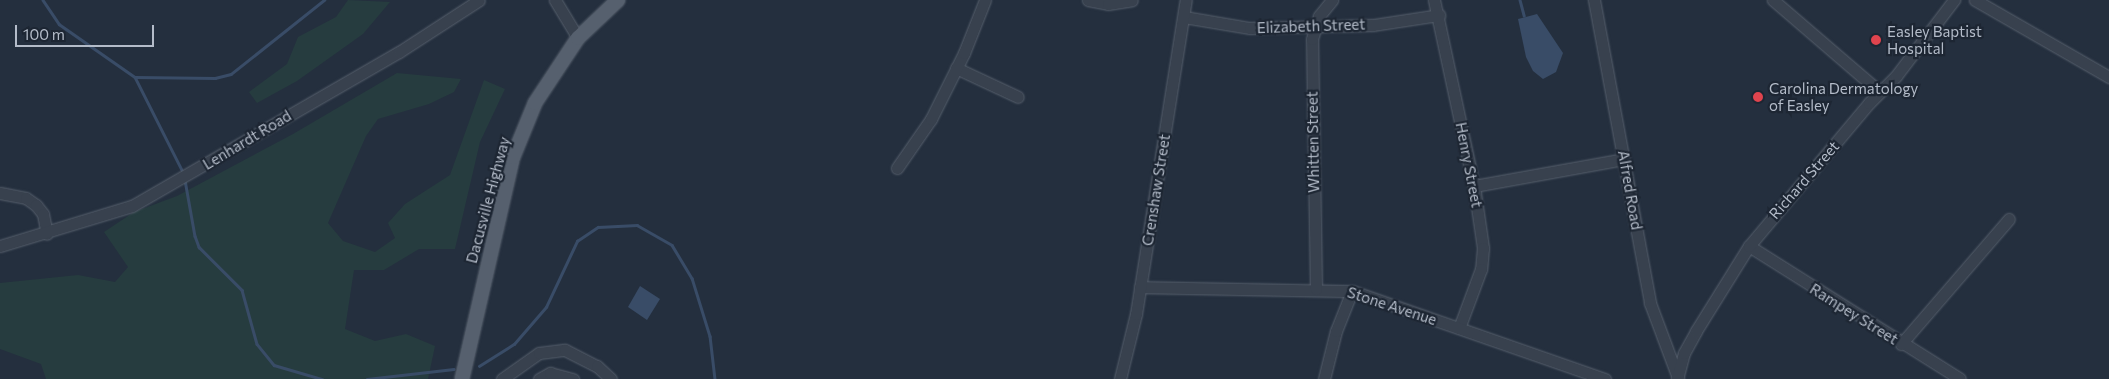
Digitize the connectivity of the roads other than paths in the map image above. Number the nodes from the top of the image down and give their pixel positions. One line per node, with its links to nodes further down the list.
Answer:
1 (479, 0): 27 (street, Lenhardt Road)
2 (555, 0): 17 (street)
3 (618, 0): 17 (main road, Dacusville Highway)
4 (985, 0): 18 (street)
5 (1088, 0): 6 (street)
6 (1132, 0)
7 (1186, 0): 15 (street, Crenshaw Street)
8 (1332, 0): 16 (street)
9 (1434, 0): 14 (street, Henry Street)
10 (1594, 0): 22 (street, Alfred Road)
11 (1773, 0): 20 (street)
12 (1954, 0): 20 (street, Richard Street)
13 (1975, 0): 19 (street)
14 (1439, 15): 16 (street, Elizabeth Street); 24 (street, Henry Street)
15 (1184, 17): 16 (street, Elizabeth Street); 30 (street, Crenshaw Street)
16 (1314, 26): 31 (street, Whitten Street)
17 (578, 38): 36 (main road, Dacusville Highway)
18 (956, 68): 21 (street); 23 (street)
19 (2109, 77)
20 (1880, 92): 29 (street, Richard Street)
21 (1018, 97)
22 (1624, 159): 24 (street); 35 (street, Alfred Road)
23 (897, 168)
24 (1474, 186): 33 (street, Henry Street)
25 (0, 193): 27 (street)
26 (2009, 219): 34 (street)
27 (47, 234): 28 (street, Lenhardt Road)
28 (0, 246)
29 (1749, 246): 34 (street, Rampey Street); 35 (street, Richard Street)
30 (1140, 287): 31 (street, Stone Avenue); 41 (street, Crenshaw Street)
31 (1316, 289): 32 (street, Stone Avenue)
32 (1352, 291): 33 (street, Stone Avenue); 42 (street)
33 (1459, 328): 43 (street, Stone Avenue)
34 (1902, 344): 44 (street, Rampey Street)
35 (1678, 378)
36 (462, 379)
37 (502, 379): 40 (street)
38 (539, 379): 39 (street)
39 (573, 379)
40 (611, 379)
41 (1120, 379)
42 (1324, 379)
43 (1605, 379)
44 (1960, 379)

